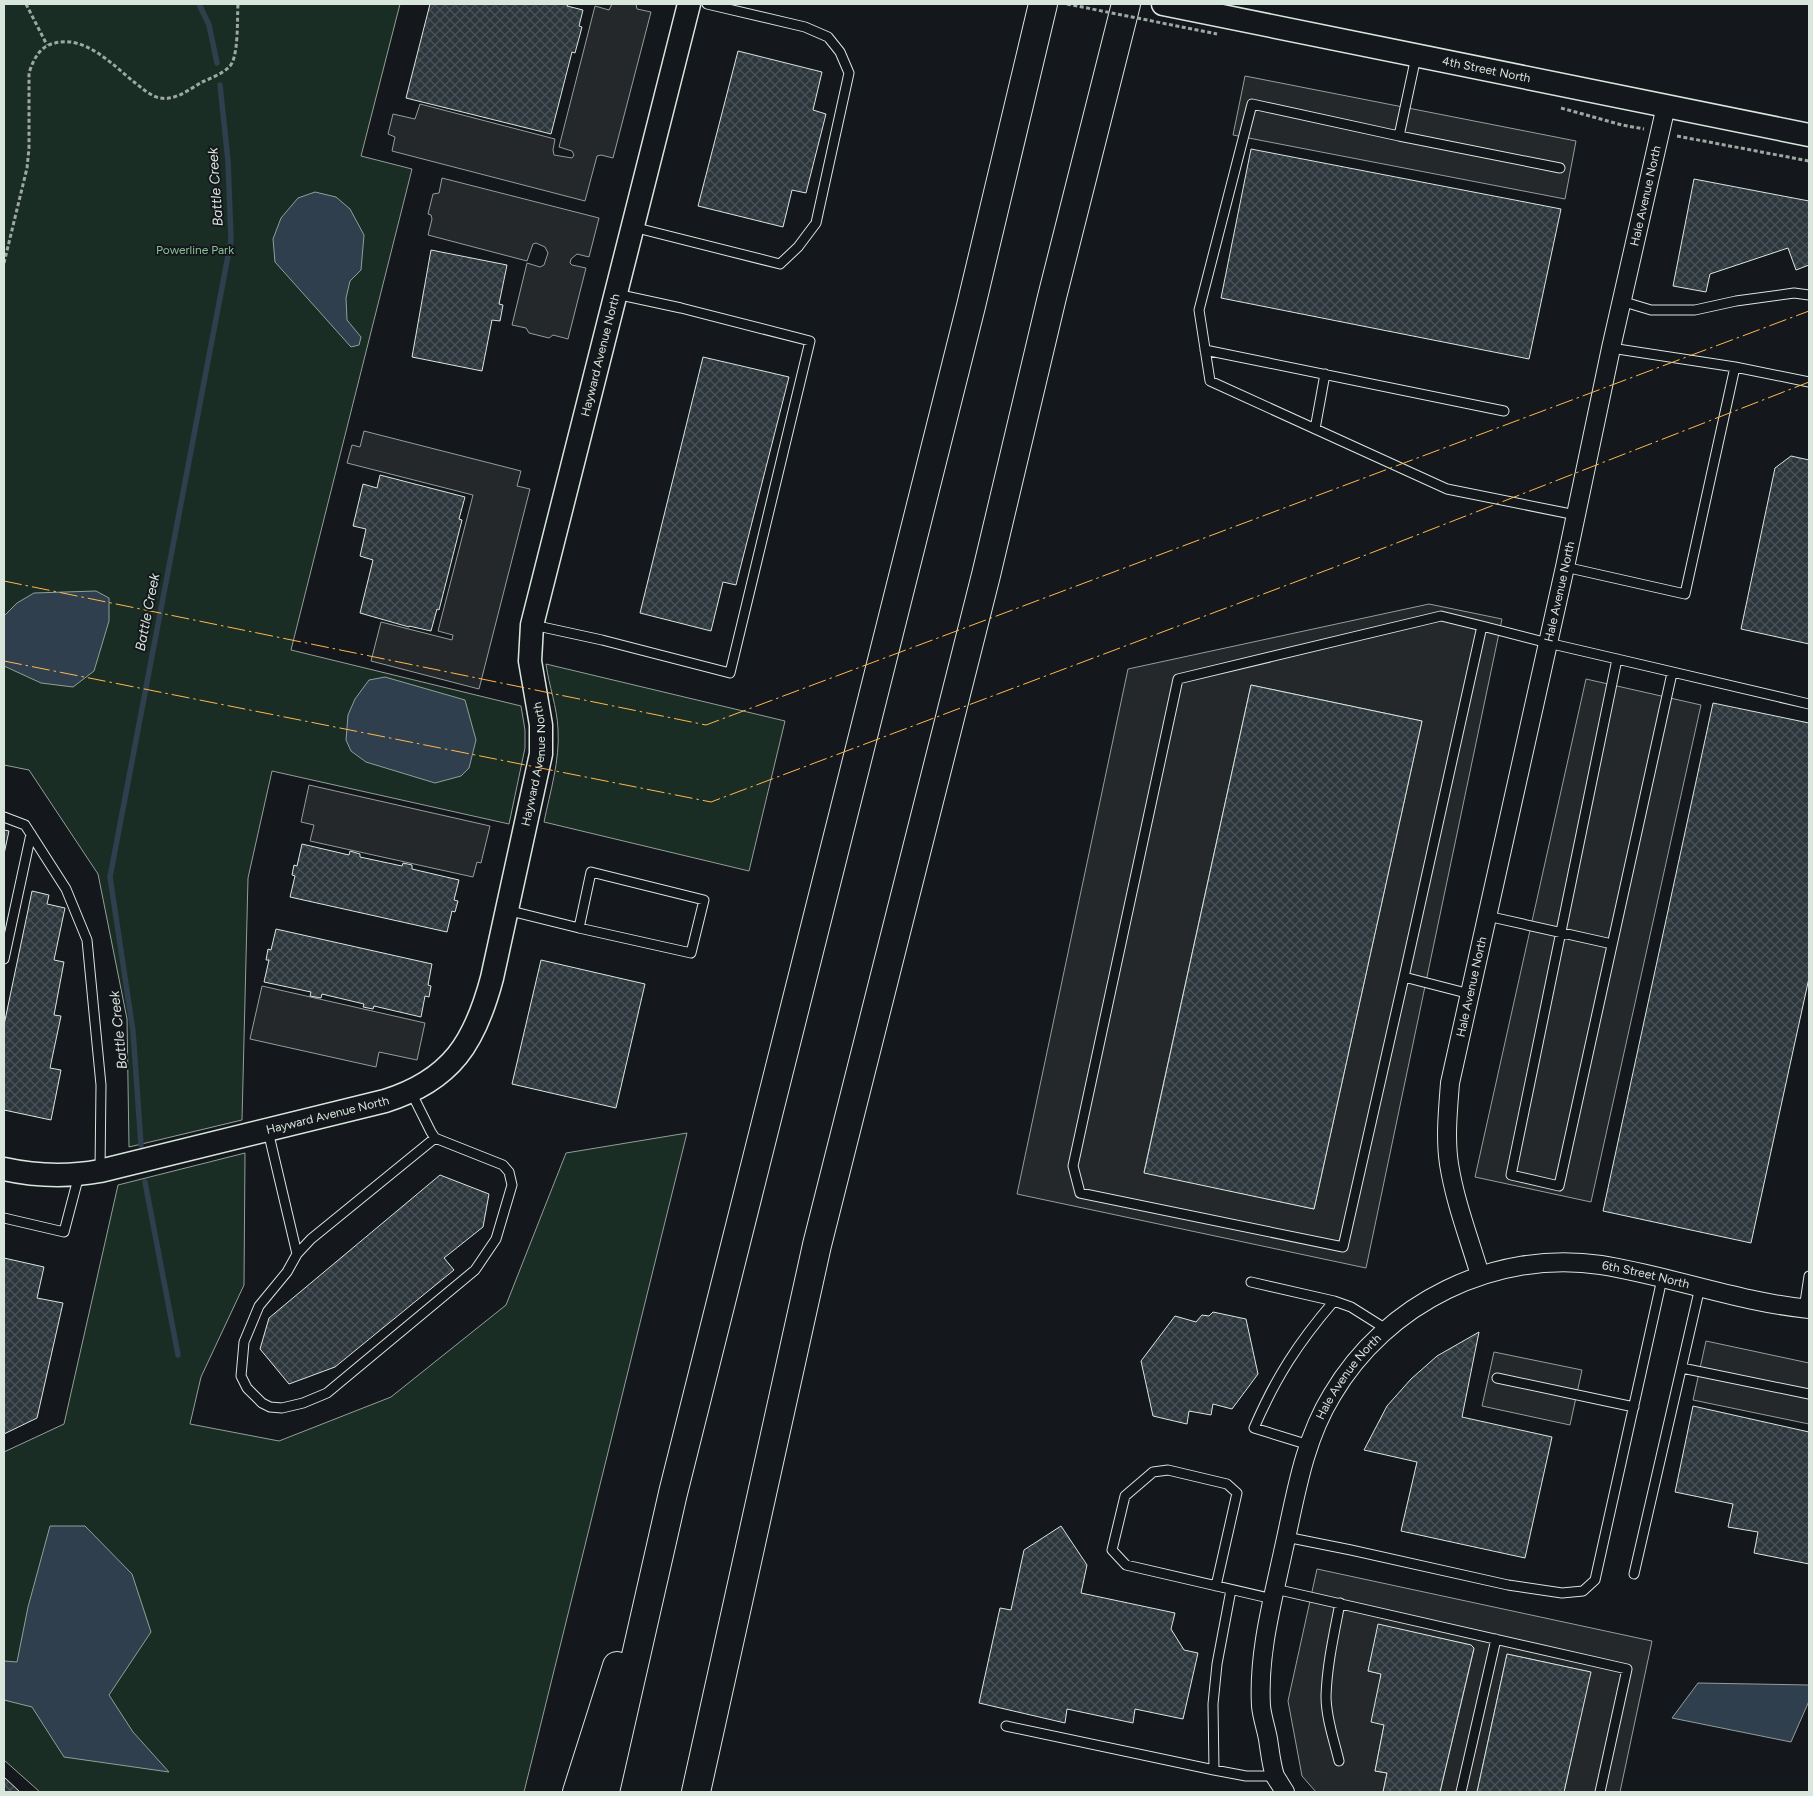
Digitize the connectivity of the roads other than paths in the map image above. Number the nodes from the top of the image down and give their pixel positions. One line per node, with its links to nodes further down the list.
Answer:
1 (690, 4): 11 (street, Hayward Avenue North)
2 (707, 4): 11 (lane)
3 (1043, 4): 60 (highway)
4 (1126, 4): 74 (highway)
5 (1163, 4): 7 (street, 4th Street North)
6 (1414, 66): 8 (lane)
7 (1666, 106): 9 (street, 4th Street North); 14 (street, Hale Avenue North)
8 (1399, 136): 10 (lane); 16 (lane)
9 (1809, 136)
10 (1560, 168)
11 (632, 226): 12 (street, Hayward Avenue North)
12 (615, 294): 24 (street, Hayward Avenue North); 24 (lane)
13 (1809, 295): 14 (lane)
14 (1621, 302): 15 (street, Hale Avenue North)
15 (1611, 348): 17 (lane); 22 (street, Hale Avenue North)
16 (1206, 350): 18 (lane); 21 (lane)
17 (1735, 367): 19 (lane); 23 (lane)
18 (1326, 374): 20 (lane); 21 (lane)
19 (1809, 382)
20 (1504, 411)
21 (1315, 429): 22 (lane)
22 (1576, 515): 23 (street, Hale Avenue North)
23 (1565, 567): 26 (street, Hale Avenue North)
24 (532, 624): 32 (street, Hayward Avenue North)
25 (1482, 626): 26 (lane); 38 (lane); 38 (lane)
26 (1548, 644): 27 (lane); 33 (street, Hale Avenue North)
27 (1617, 659): 28 (lane); 35 (lane)
28 (1672, 672): 29 (lane); 36 (lane)
29 (1809, 704)
30 (4, 817): 31 (lane)
31 (31, 834): 37 (lane); 44 (lane)
32 (507, 910): 34 (lane); 40 (street, Hayward Avenue North)
33 (1487, 916): 35 (lane); 39 (street, Hale Avenue North)
34 (579, 928): 34 (lane)
35 (1561, 932): 36 (lane); 36 (lane)
36 (1612, 944)
37 (4, 959)
38 (1404, 978): 39 (lane)
39 (1470, 994): 47 (street, Hale Avenue North)
40 (410, 1092): 41 (street, Hayward Avenue North); 42 (lane)
41 (268, 1130): 44 (street, Hayward Avenue North); 46 (lane)
42 (435, 1138): 46 (lane); 46 (lane)
43 (4, 1169): 44 (street, Hayward Avenue North)
44 (90, 1173): 45 (lane)
45 (4, 1218)
46 (297, 1254)
47 (1480, 1275): 49 (street, 6th Street North); 54 (street, Hale Avenue North)
48 (1809, 1276): 53 (lane)
49 (1662, 1279): 51 (street, 6th Street North); 58 (lane)
50 (1251, 1282): 52 (lane)
51 (1700, 1287): 53 (street, 6th Street North); 55 (lane)
52 (1334, 1301): 54 (lane); 59 (lane)
53 (1807, 1309)
54 (1386, 1329): 59 (street, Hale Avenue North)
55 (1682, 1368): 57 (lane); 62 (lane)
56 (1497, 1378): 58 (lane)
57 (1809, 1394)
58 (1634, 1408): 61 (lane)
59 (1309, 1445): 61 (street, Hale Avenue North)
60 (673, 1493): 72 (highway); 73 (highway)
61 (1286, 1537): 65 (street, Hale Avenue North)
62 (1634, 1574)
63 (1216, 1586): 63 (lane); 64 (lane)
64 (1231, 1590): 65 (lane); 70 (lane)
65 (1274, 1594): 66 (lane); 71 (street, Hale Avenue North)
66 (1340, 1604): 67 (lane); 69 (lane)
67 (1496, 1639): 76 (lane); 77 (lane)
68 (1006, 1726): 70 (lane)
69 (1339, 1761)
70 (1214, 1770): 71 (lane)
71 (1275, 1776): 75 (street, Hale Avenue North)
72 (577, 1792)
73 (605, 1792)
74 (696, 1792)
75 (1285, 1792)
76 (1461, 1792)
77 (1600, 1792)

